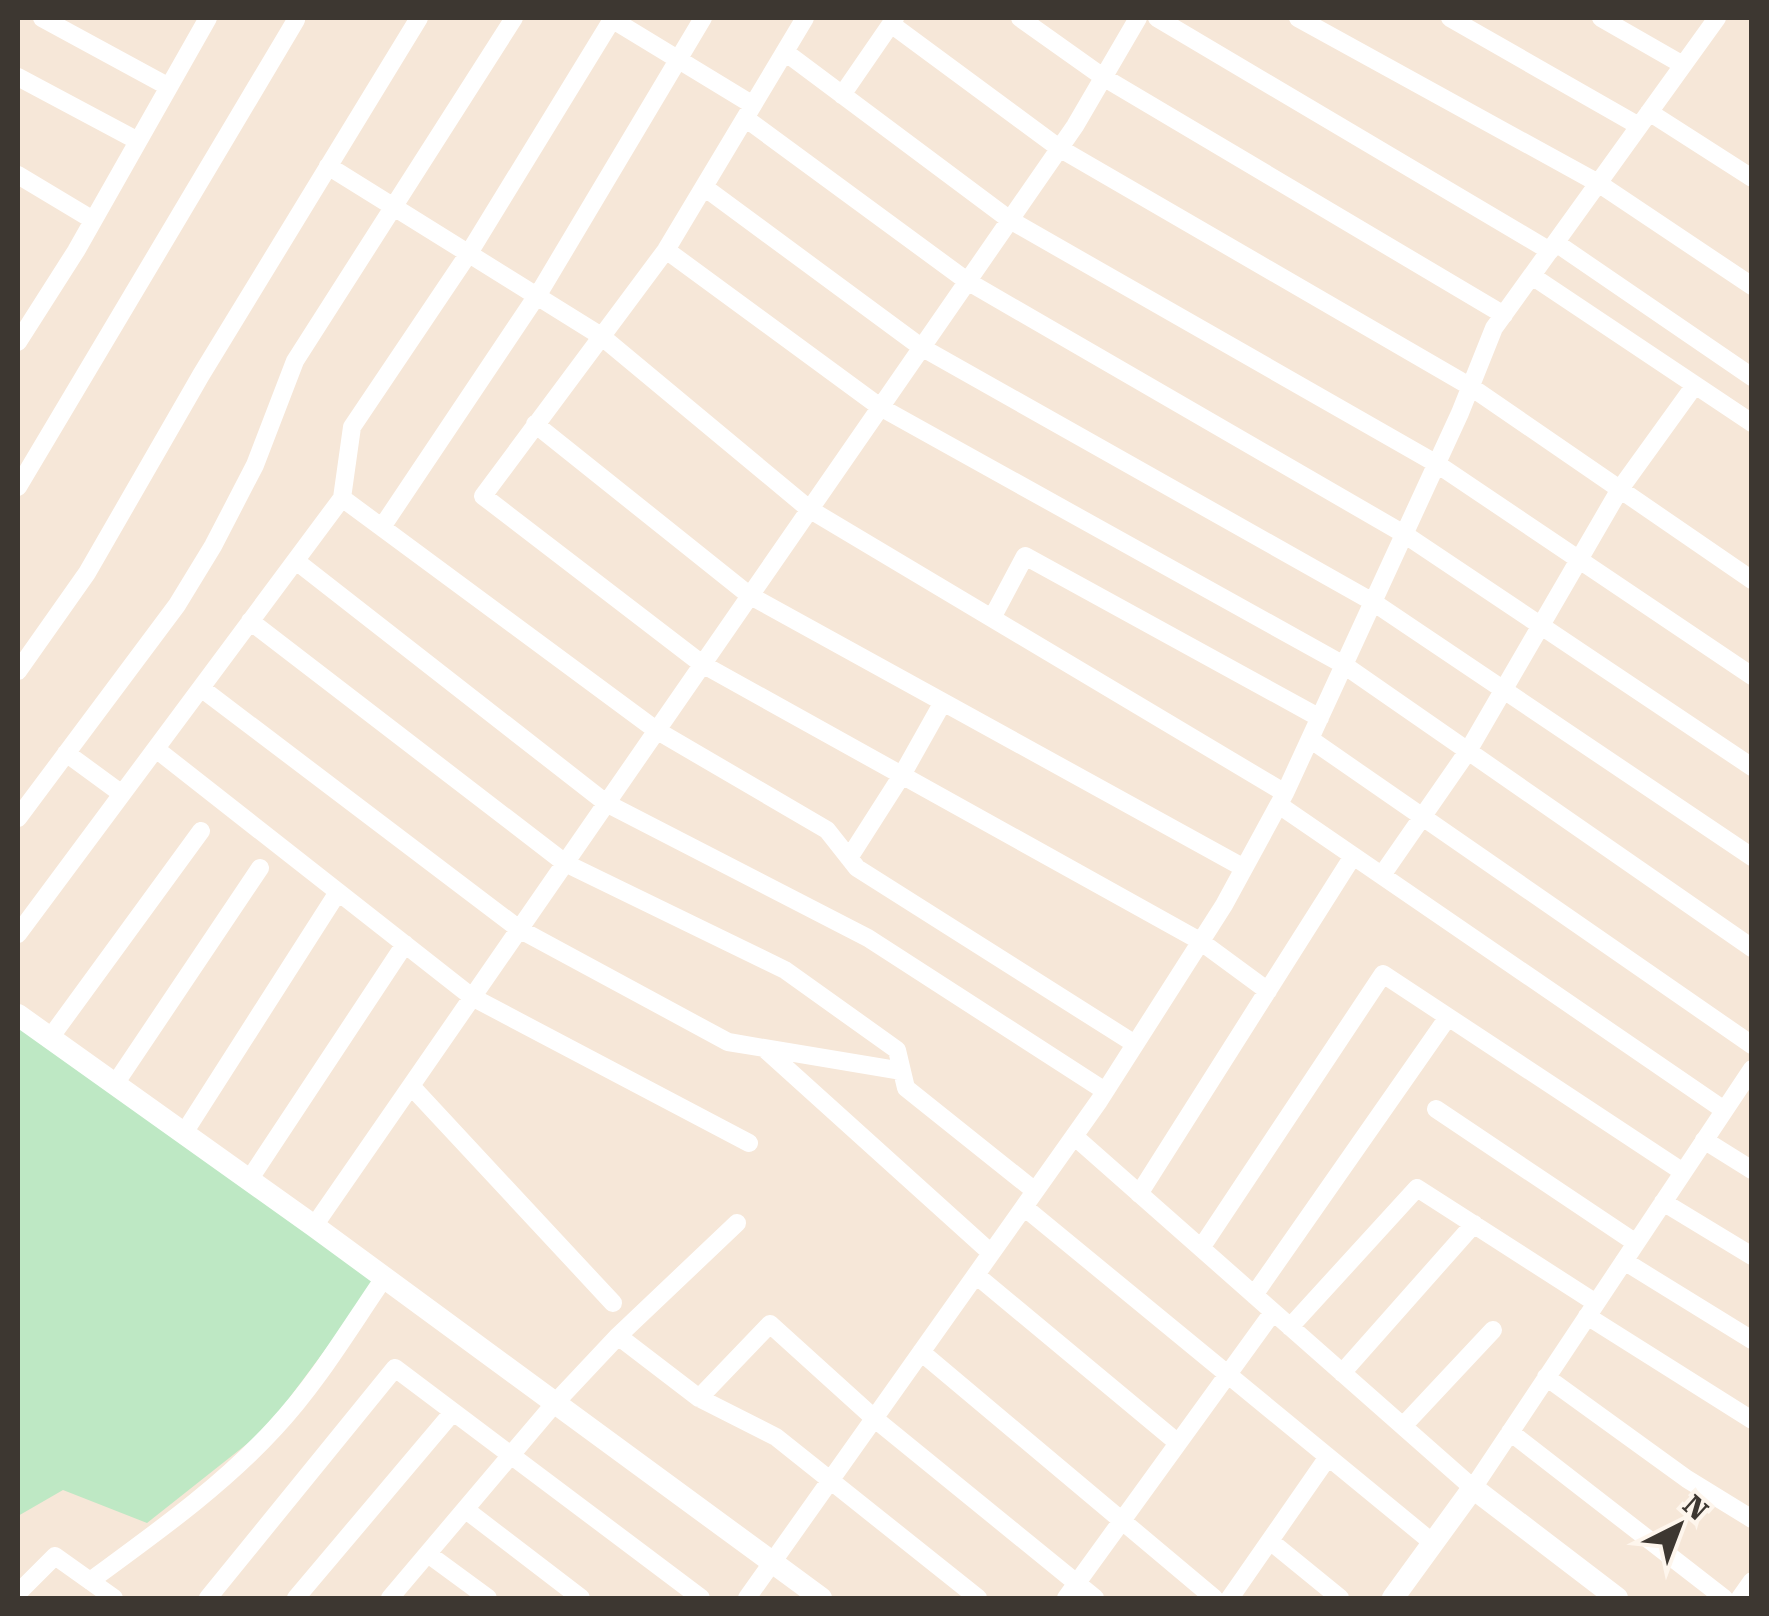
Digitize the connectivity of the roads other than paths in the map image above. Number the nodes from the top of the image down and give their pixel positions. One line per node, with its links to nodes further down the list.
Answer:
1 (42, 18): 22 (street)
2 (418, 18): 28 (street)
3 (514, 18): 33 (street)
4 (612, 18): 18 (street); 38 (street)
5 (703, 18): 18 (street)
6 (805, 18): 17 (street)
7 (1020, 18): 21 (street)
8 (1138, 18): 21 (street)
9 (1157, 18): 36 (street)
10 (1298, 18): 31 (street)
11 (1450, 18): 25 (street)
12 (1601, 18): 19 (street)
13 (1717, 18): 19 (street)
14 (202, 20): 22 (street)
15 (296, 20): 54 (street)
16 (893, 21): 23 (street); 27 (street)
17 (784, 52): 23 (street); 24 (street)
18 (678, 59): 24 (street); 42 (street)
19 (1683, 64): 25 (street)
20 (18, 77): 26 (street)
21 (1103, 77): 27 (street); 43 (street)
22 (168, 88): 26 (street)
23 (842, 95): 35 (street)
24 (749, 112): 32 (street); 40 (street)
25 (1644, 119): 30 (street); 31 (street)
26 (138, 142): 34 (street)
27 (1059, 148): 35 (street); 49 (street)
28 (328, 166): 33 (street); 70 (street)
29 (18, 175): 34 (street)
30 (1752, 178)
31 (1598, 183): 36 (street); 41 (street)
32 (704, 187): 37 (street); 46 (street)
33 (393, 206): 38 (street); 80 (street)
34 (93, 220): 45 (street)
35 (1010, 220): 40 (street); 53 (street)
36 (1553, 247): 39 (street); 47 (street)
37 (666, 250): 44 (street); 50 (street)
38 (468, 253): 42 (street); 56 (street)
39 (1532, 276): 43 (street); 48 (street)
40 (967, 281): 46 (street); 59 (street)
41 (1752, 286)
42 (536, 296): 44 (street); 58 (street)
43 (1504, 315): 49 (street)
44 (601, 336): 52 (street); 57 (street)
45 (18, 342)
46 (921, 346): 50 (street); 64 (street)
47 (1752, 377)
48 (1695, 385): 51 (street); 55 (street)
49 (1470, 387): 53 (street); 55 (street)
50 (880, 407): 57 (street); 69 (street)
51 (1752, 423)
52 (536, 424): 63 (street); 68 (street)
53 (1436, 464): 59 (street); 60 (street)
54 (18, 487)
55 (1620, 489): 60 (street); 62 (street)
56 (342, 498): 58 (street); 61 (street)
57 (809, 509): 63 (street); 65 (street)
58 (382, 528): 76 (street)
59 (1404, 534): 64 (street); 67 (street)
60 (1579, 559): 67 (street); 71 (street)
61 (296, 561): 66 (street); 85 (street)
62 (1752, 580)
63 (749, 595): 68 (street); 74 (street)
64 (1373, 602): 69 (street); 73 (street)
65 (992, 618): 75 (street); 84 (street)
66 (250, 621): 72 (street); 92 (street)
67 (1540, 626): 73 (street); 81 (street)
68 (702, 664): 76 (street); 82 (street)
69 (1344, 665): 75 (street); 79 (street)
70 (18, 671)
71 (1752, 676)
72 (201, 688): 78 (street); 97 (street)
73 (1503, 690): 79 (street); 90 (street)
74 (943, 702): 82 (street); 94 (street)
75 (1320, 718): 77 (street)
76 (656, 730): 85 (street); 91 (street)
77 (1310, 739): 84 (street); 86 (street)
78 (156, 748): 83 (street); 96 (street)
79 (1468, 750): 86 (street); 101 (street)
80 (66, 753): 83 (street); 87 (street)
81 (1752, 767)
82 (902, 775): 91 (street); 99 (street)
83 (122, 794): 98 (street)
84 (1282, 799): 89 (street); 94 (street)
85 (606, 803): 92 (street); 114 (street)
86 (1422, 816): 95 (street); 108 (street)
87 (18, 818)
88 (201, 831): 106 (street)
89 (1353, 856): 95 (street); 102 (street)
90 (1752, 857)
91 (849, 858): 107 (street)
92 (564, 863): 97 (street); 110 (street)
93 (260, 868): 112 (street)
94 (1244, 868): 99 (street)
95 (1382, 875): 116 (street)
96 (338, 892): 100 (street); 117 (street)
97 (519, 929): 103 (street); 109 (street)
98 (18, 934)
99 (1200, 942): 102 (street); 107 (street)
100 (405, 944): 103 (street); 123 (street)
101 (1752, 948)
102 (1268, 991): 124 (street)
103 (472, 997): 113 (street); 120 (street)
104 (18, 1015): 106 (street)
105 (1448, 1017): 122 (street); 131 (street); 137 (street)
106 (50, 1038): 112 (street)
107 (1135, 1044): 114 (street)
108 (1752, 1045)
109 (766, 1050): 110 (street); 132 (street)
110 (902, 1071): 125 (street)
111 (1749, 1078): 116 (street)
112 (114, 1084): 117 (street)
113 (411, 1086): 129 (street); 138 (street)
114 (1105, 1092): 118 (street)
115 (1436, 1109): 130 (street)
116 (1724, 1110): 119 (street)
117 (184, 1134): 123 (street)
118 (1074, 1136): 124 (street); 125 (street)
119 (1704, 1140): 121 (street); 122 (street)
120 (749, 1143)
121 (1752, 1170)
122 (1683, 1172): 126 (street)
123 (250, 1180): 129 (street)
124 (1140, 1194): 131 (street)
125 (1030, 1199): 132 (street); 146 (street)
126 (1663, 1202): 130 (street); 133 (street)
127 (737, 1223): 143 (street)
128 (1474, 1224): 139 (street); 141 (street); 147 (street)
129 (314, 1226): 136 (street)
130 (1636, 1243): 134 (street)
131 (1200, 1248): 137 (street)
132 (992, 1253): 135 (street)
133 (1752, 1256)
134 (1624, 1261): 139 (street); 144 (street)
135 (976, 1275): 145 (street); 156 (street)
136 (384, 1278): 150 (street); 169 (street)
137 (1254, 1295): 140 (street)
138 (613, 1303)
139 (1591, 1310): 148 (street); 153 (street)
140 (1272, 1312): 141 (street); 146 (street)
141 (1290, 1327): 147 (street)
142 (1493, 1330): 154 (street)
143 (618, 1336): 149 (street); 150 (street)
144 (1752, 1340)
145 (922, 1352): 152 (street); 163 (street)
146 (1228, 1374): 156 (street); 158 (street)
147 (1342, 1374): 154 (street)
148 (1546, 1378): 155 (street); 162 (street)
149 (700, 1398): 152 (street); 159 (street)
150 (556, 1403): 157 (street); 167 (street)
151 (454, 1412): 157 (street); 173 (street); 174 (street)
152 (875, 1419): 159 (street); 170 (street)
153 (1752, 1420)
154 (1402, 1426): 160 (street)
155 (1510, 1432): 160 (street); 188 (street)
156 (1178, 1443): 163 (street)
157 (511, 1456): 161 (street); 178 (street)
158 (1328, 1457): 164 (street); 165 (street)
159 (831, 1481): 167 (street); 181 (street)
160 (1473, 1488): 165 (street); 187 (street)
161 (466, 1510): 166 (street); 177 (street)
162 (1752, 1519)
163 (1122, 1521): 170 (street); 183 (street)
164 (1270, 1541): 184 (street); 185 (street)
165 (1433, 1543): 186 (street)
166 (428, 1554): 175 (street); 176 (street)
167 (773, 1563): 179 (street); 180 (street)
168 (1752, 1580): 189 (street)
169 (90, 1581): 171 (street); 172 (street)
170 (1071, 1591): 182 (street)
171 (18, 1594)
172 (109, 1597)
173 (208, 1598)
174 (296, 1598)
175 (390, 1598)
176 (488, 1598)
177 (582, 1598)
178 (700, 1598)
179 (747, 1598)
180 (821, 1598)
181 (978, 1598)
182 (1095, 1598)
183 (1214, 1598)
184 (1230, 1598)
185 (1340, 1598)
186 (1393, 1598)
187 (1617, 1598)
188 (1724, 1598)
189 (1740, 1598)

